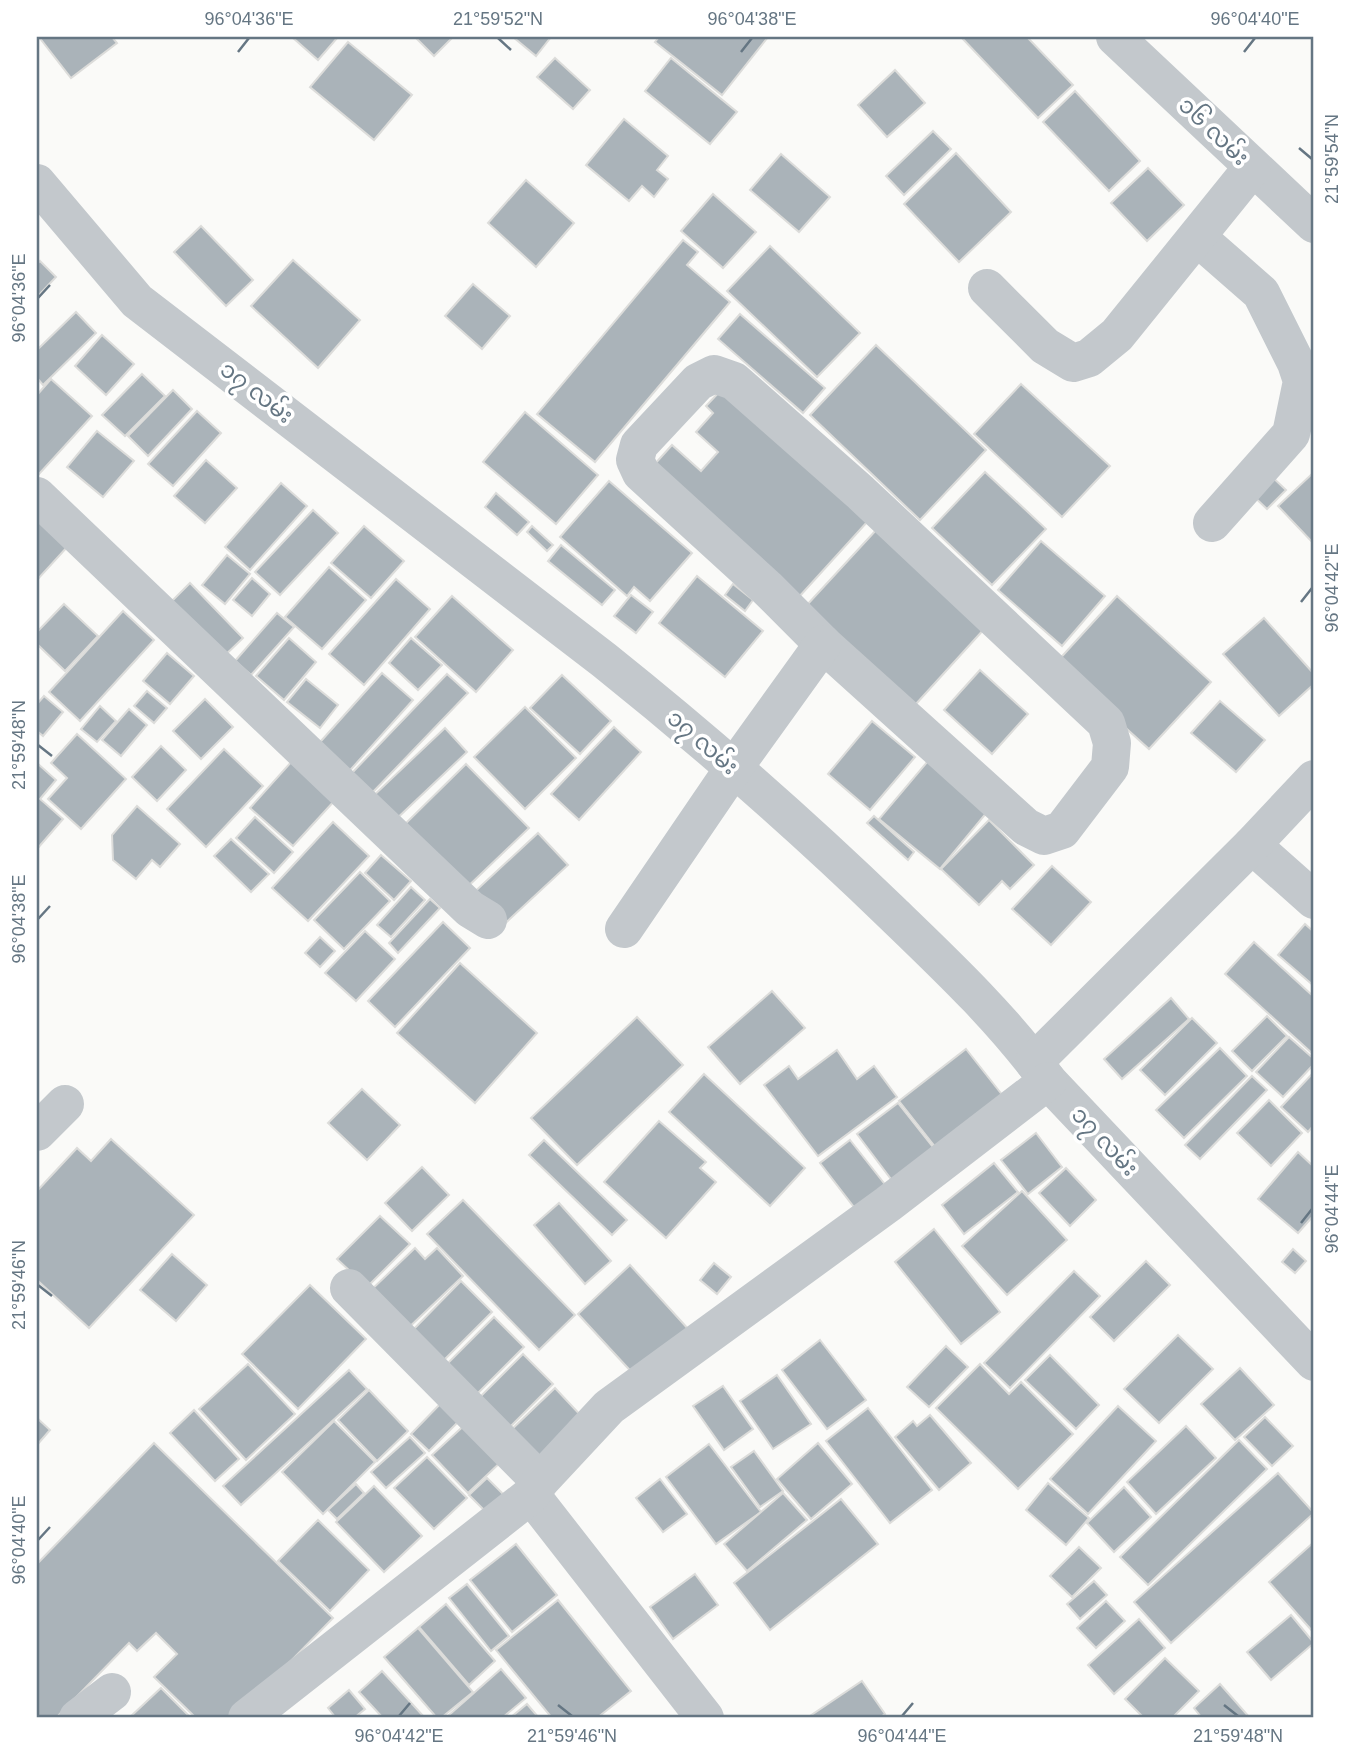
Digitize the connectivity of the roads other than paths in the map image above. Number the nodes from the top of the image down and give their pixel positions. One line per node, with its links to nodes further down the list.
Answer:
1 (1126, 40): 2 (street, ၁၆ လမ်း)
2 (1252, 168): 4 (street, ၁၆ လမ်း); 5 (street)
3 (37, 183): 10 (street, ၁၇ လမ်း)
4 (1314, 224)
5 (1197, 237): 6 (street); 8 (street)
6 (987, 288)
7 (37, 496): 14 (street)
8 (1212, 523)
9 (822, 644): 9 (street); 10 (street)
10 (733, 769): 15 (street); 16 (street, ၁၇ လမ်း)
11 (1314, 779): 12 (street)
12 (1252, 845): 13 (street); 16 (street)
13 (1314, 900)
14 (488, 920)
15 (624, 929)
16 (1041, 1071): 20 (street, ၁၇ လမ်း); 21 (street)
17 (65, 1104): 18 (street)
18 (37, 1132)
19 (349, 1288): 21 (street)
20 (1314, 1362)
21 (536, 1488): 24 (street); 25 (street)
22 (112, 1692): 23 (street)
23 (78, 1718)
24 (247, 1718)
25 (705, 1718)

